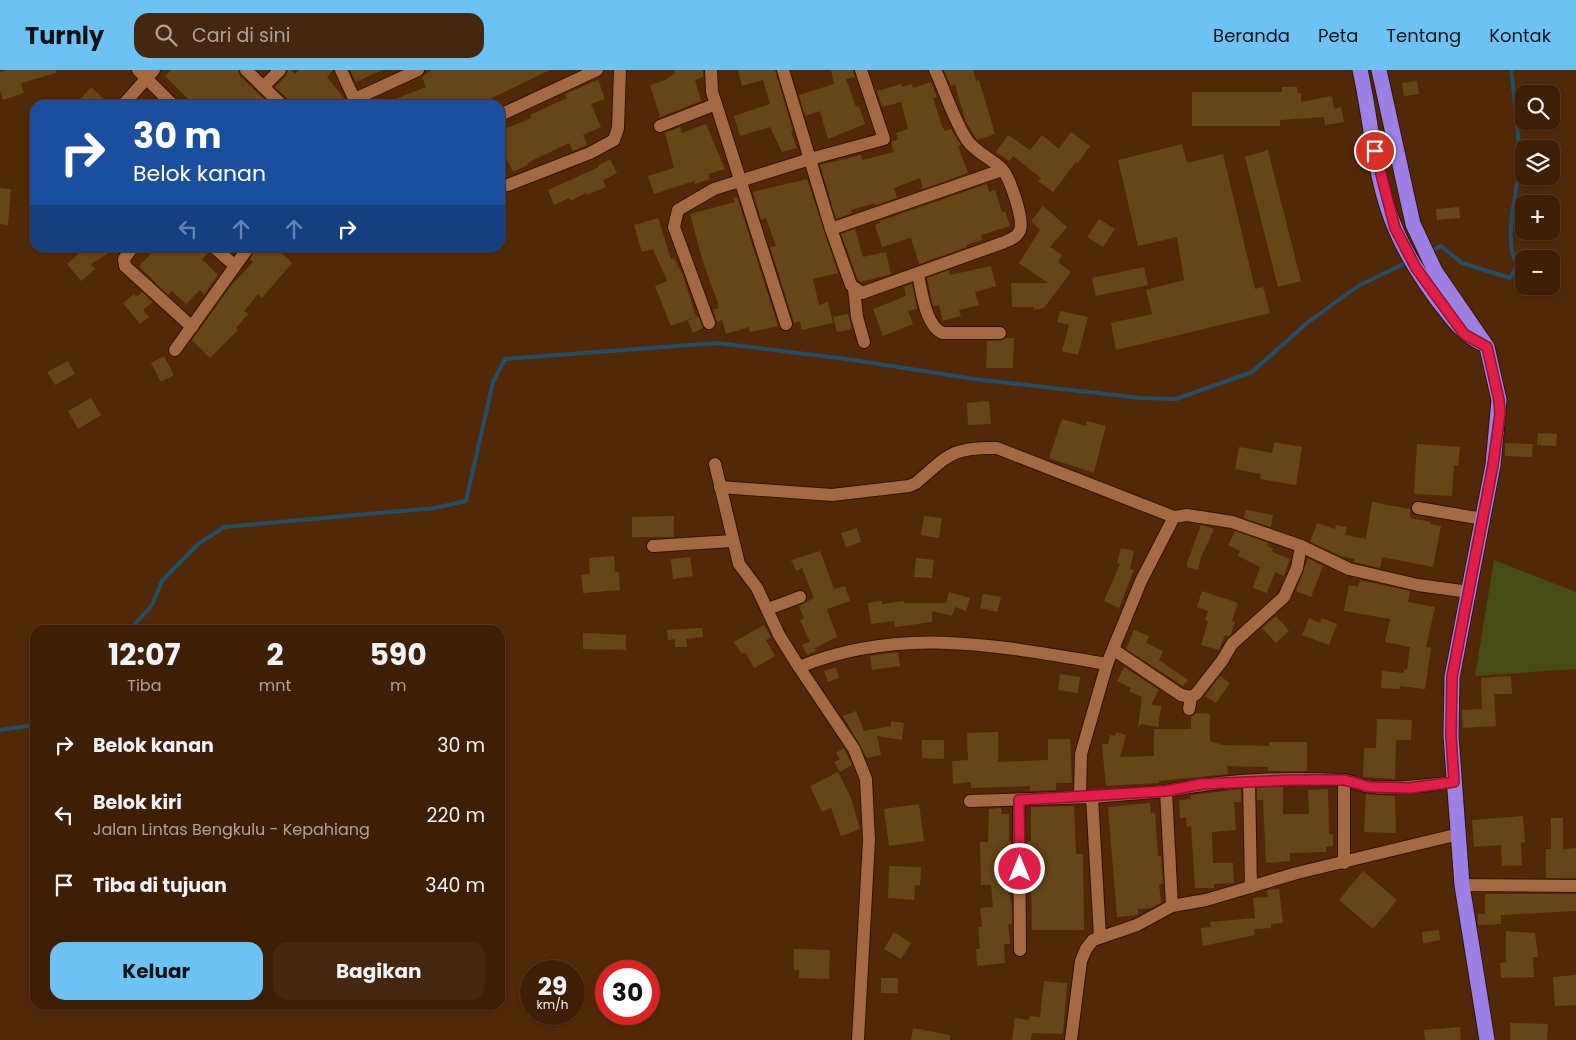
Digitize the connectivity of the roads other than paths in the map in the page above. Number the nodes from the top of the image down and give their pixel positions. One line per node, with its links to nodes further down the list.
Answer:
1 (154, 70): 14 (street)
2 (246, 70): 15 (street)
3 (280, 70): 15 (street)
4 (341, 70): 19 (street)
5 (418, 70): 20 (street)
6 (597, 70): 22 (street)
7 (620, 70): 27 (street)
8 (711, 70): 21 (street)
9 (783, 70): 24 (street)
10 (861, 70): 24 (street)
11 (935, 70): 25 (street)
12 (1360, 70): 40 (highway)
13 (1379, 70): 40 (highway)
14 (141, 74): 16 (street); 17 (street)
15 (263, 87): 18 (street)
16 (127, 100)
17 (168, 100)
18 (277, 100)
19 (355, 100)
20 (362, 100)
21 (716, 104): 23 (street); 26 (street)
22 (505, 113)
23 (660, 126)
24 (810, 158): 26 (street); 28 (street)
25 (1002, 170): 28 (street); 33 (street)
26 (739, 181): 35 (street); 36 (street)
27 (505, 185)
28 (831, 229): 34 (street)
29 (129, 252): 37 (street)
30 (219, 252): 32 (street)
31 (245, 252): 32 (street)
32 (234, 265): 37 (street)
33 (918, 274): 34 (street); 38 (street)
34 (854, 289): 39 (street)
35 (709, 323)
36 (786, 324)
37 (192, 327): 41 (street)
38 (1000, 332)
39 (864, 342)
40 (1487, 347): 46 (highway)
41 (175, 350)
42 (715, 464): 43 (street)
43 (720, 487): 45 (street); 47 (street)
44 (1418, 508): 46 (street)
45 (1174, 517): 49 (street); 53 (street)
46 (1483, 520): 50 (highway)
47 (732, 541): 48 (street); 52 (street)
48 (653, 546)
49 (1301, 546): 50 (street); 53 (street)
50 (1469, 592): 58 (highway)
51 (800, 597): 52 (street)
52 (768, 609): 55 (street)
53 (1114, 650): 54 (street)
54 (1107, 664): 55 (street); 60 (street)
55 (799, 667): 71 (street)
56 (1344, 780): 57 (street); 58 (street); 64 (street)
57 (1249, 782): 59 (street); 67 (street)
58 (1454, 782): 63 (highway)
59 (1166, 791): 60 (street); 68 (street)
60 (1086, 797): 61 (street); 69 (street)
61 (1019, 800): 62 (street); 70 (street)
62 (970, 801)
63 (1459, 834): 64 (street); 65 (highway)
64 (1344, 862): 67 (street)
65 (1462, 885): 66 (street); 73 (highway)
66 (1576, 886)
67 (1251, 887): 68 (street)
68 (1172, 906): 69 (street)
69 (1100, 937): 72 (street)
70 (1020, 950)
71 (858, 1040)
72 (1070, 1040)
73 (1487, 1040)

